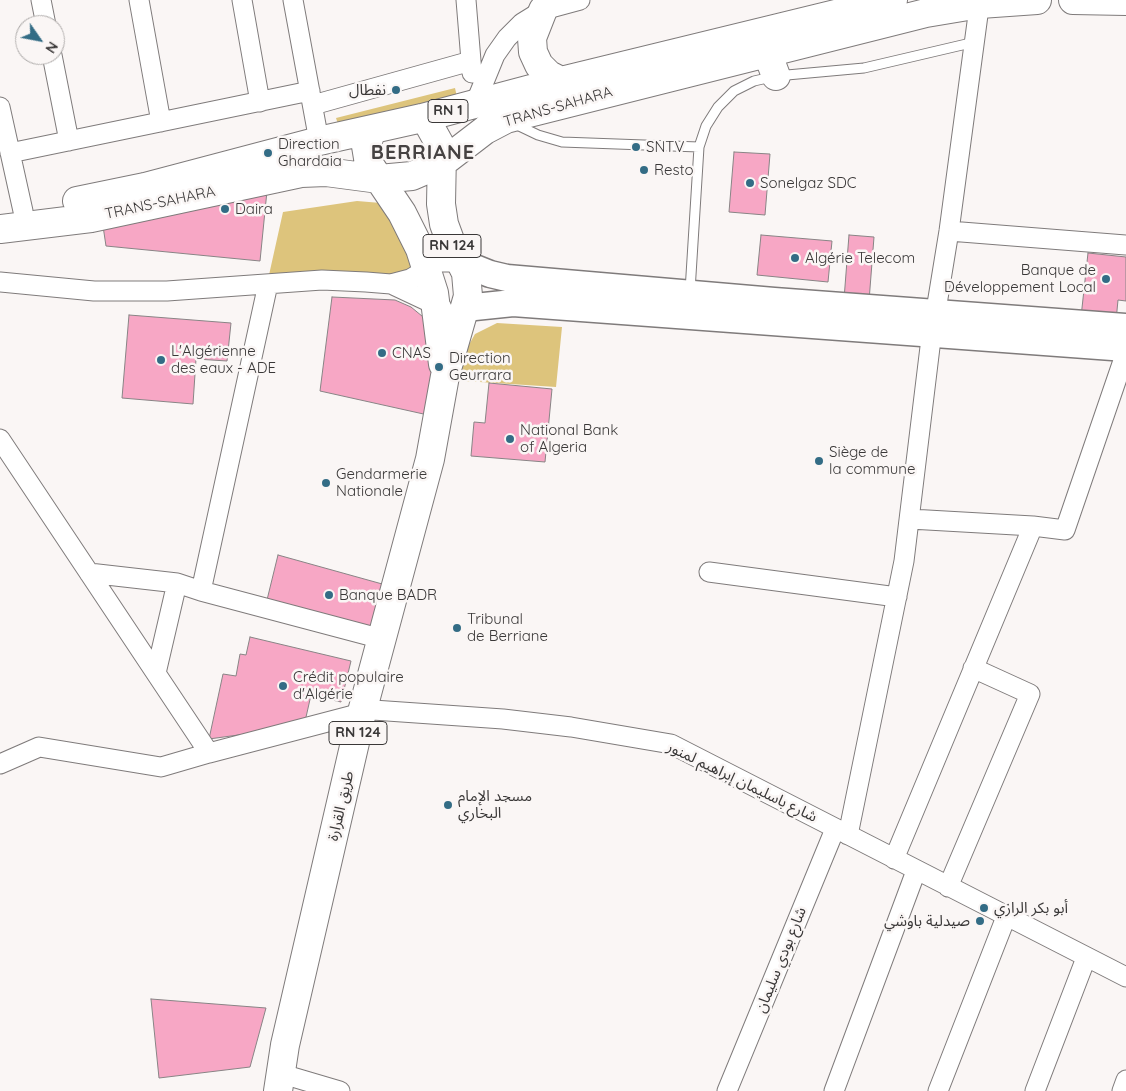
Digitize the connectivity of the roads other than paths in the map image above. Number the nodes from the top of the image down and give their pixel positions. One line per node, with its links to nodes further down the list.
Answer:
1 (41, 0): 14 (street)
2 (139, 0): 26 (street)
3 (242, 0): 21 (street)
4 (293, 0): 20 (street)
5 (466, 0): 16 (street)
6 (580, 0): 13 (street)
7 (893, 0): 12 (main road, TRANS-SAHARA / RN 1)
8 (1037, 0): 11 (main road, TRANS-SAHARA)
9 (1073, 0): 10 (main road)
10 (1126, 1)
11 (980, 2): 15 (street, شارع بودي سليمان); 17 (main road, TRANS-SAHARA)
12 (858, 4): 19 (main road, TRANS-SAHARA / RN 1)
13 (543, 10): 19 (main road); 22 (street)
14 (44, 15)
15 (976, 41): 17 (lane); 36 (street, شارع بودي سليمان)
16 (471, 61): 20 (street); 22 (street)
17 (771, 64): 25 (main road, TRANS-SAHARA); 30 (lane)
18 (54, 65): 28 (street)
19 (561, 81): 22 (main road, TRANS-SAHARA / RN 1)
20 (312, 98): 21 (street); 29 (street)
21 (260, 102): 26 (street)
22 (475, 104): 24 (main road, TRANS-SAHARA / RN 1)
23 (0, 107): 31 (street)
24 (422, 118): 27 (main road, TRANS-SAHARA / RN 1); 32 (main road, RN 124)
25 (506, 120): 30 (lane); 32 (main road, TRANS-SAHARA)
26 (161, 122): 28 (street)
27 (372, 130): 29 (main road, TRANS-SAHARA / RN 1); 33 (main road, RN 124)
28 (69, 141): 31 (street)
29 (319, 142): 34 (main road, TRANS-SAHARA / RN 1)
30 (699, 147): 43 (lane)
31 (10, 152): 34 (street)
32 (442, 163): 33 (main road, TRANS-SAHARA); 38 (main road, RN 124)
33 (379, 179): 35 (main road, TRANS-SAHARA); 39 (main road, RN 124)
34 (12, 212)
35 (0, 229)
36 (949, 231): 37 (street); 48 (street, شارع بودي سليمان)
37 (1126, 245)
38 (460, 262): 39 (street); 44 (street); 46 (main road, RN 124)
39 (427, 269): 42 (street); 45 (main road, RN 124)
40 (0, 282): 41 (street)
41 (268, 284): 42 (street); 59 (street)
42 (391, 284): 45 (street)
43 (689, 293): 44 (street); 47 (street)
44 (635, 301): 46 (street); 47 (street)
45 (436, 305): 46 (street); 52 (main road, RN 124)
46 (464, 308): 52 (main road, RN 124)
47 (774, 312): 48 (street)
48 (935, 324): 49 (street); 50 (street); 54 (street, شارع بودي سليمان)
49 (1126, 327)
50 (1126, 348)
51 (1126, 352): 55 (street)
52 (444, 376): 61 (main road, طريق القرارة / RN 124)
53 (0, 439): 57 (street)
54 (910, 519): 55 (street); 60 (street, شارع بودي سليمان)
55 (1033, 526): 62 (street)
56 (708, 572): 60 (street)
57 (89, 573): 58 (street); 63 (street)
58 (177, 583): 59 (street); 63 (street)
59 (201, 591): 61 (street)
60 (897, 597): 67 (street, شارع بودي سليمان)
61 (382, 639): 64 (main road, طريق القرارة / RN 124)
62 (973, 668): 68 (street); 70 (street)
63 (156, 673): 65 (street)
64 (362, 712): 65 (street, شارع باسليمان إبراهيم لمنور); 67 (street, شارع باسليمان إبراهيم لمنور); 75 (main road, طريق القرارة / RN 124)
65 (209, 753): 66 (street, شارع باسليمان إبراهيم لمنور)
66 (0, 764)
67 (842, 832): 68 (street, شارع باسليمان إبراهيم لمنور); 77 (street, شارع بودي سليمان)
68 (894, 859): 69 (street, شارع باسليمان إبراهيم لمنور)
69 (916, 871): 70 (street, شارع باسليمان إبراهيم لمنور); 78 (street)
70 (948, 887): 71 (street, شارع باسليمان إبراهيم لمنور)
71 (1006, 917): 72 (street, شارع باسليمان إبراهيم لمنور); 79 (street)
72 (1086, 958): 73 (street, شارع باسليمان إبراهيم لمنور); 80 (street)
73 (1126, 977)
74 (1126, 1080): 81 (street)
75 (278, 1082): 76 (street)
76 (340, 1091)
77 (727, 1091)
78 (834, 1091)
79 (938, 1091)
80 (1034, 1091)
81 (1122, 1091)

